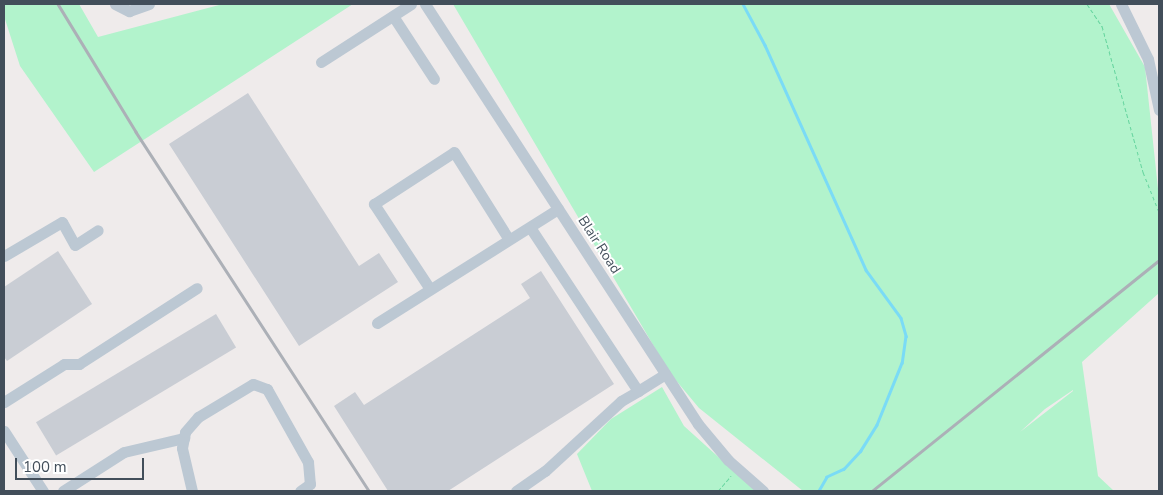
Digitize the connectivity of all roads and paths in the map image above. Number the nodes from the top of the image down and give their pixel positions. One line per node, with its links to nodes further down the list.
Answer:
1 (115, 4): 2 (street)
2 (149, 4)
3 (411, 4): 7 (street)
4 (425, 4): 11 (street, Blair Road)
5 (1087, 4): 12 (path)
6 (1120, 4): 10 (street)
7 (393, 16): 8 (street); 9 (street)
8 (321, 62)
9 (434, 79)
10 (1159, 110)
11 (558, 209): 13 (street); 20 (street, Blair Road)
12 (1159, 212)
13 (530, 227): 15 (street); 21 (street)
14 (98, 230): 16 (street)
15 (508, 238): 18 (street); 18 (street)
16 (4, 256)
17 (198, 288): 22 (street)
18 (430, 289): 19 (street)
19 (378, 323)
20 (665, 374): 21 (street); 25 (street, Blair Road)
21 (638, 391): 30 (street)
22 (4, 402)
23 (4, 433): 26 (street)
24 (184, 438): 27 (street); 28 (street); 29 (street)
25 (734, 466): 31 (path); 32 (street, Blair Road)
26 (43, 491)
27 (63, 491)
28 (192, 491)
29 (300, 491)
30 (516, 491)
31 (718, 491)
32 (763, 491)

